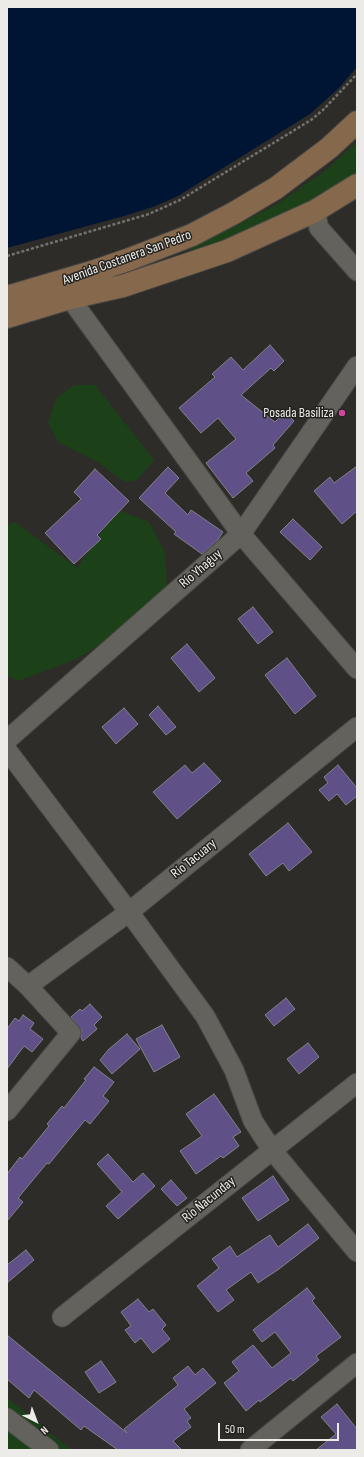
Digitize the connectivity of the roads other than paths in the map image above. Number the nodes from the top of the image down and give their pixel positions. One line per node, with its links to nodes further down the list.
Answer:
1 (357, 122): 5 (main road, Avenida Costanera San Pedro)
2 (357, 185): 3 (main road, Avenida Costanera San Pedro)
3 (315, 211): 4 (street); 6 (main road, Avenida Costanera San Pedro)
4 (357, 271)
5 (7, 297)
6 (70, 298): 7 (main road, Avenida Costanera San Pedro); 9 (street)
7 (7, 316)
8 (357, 366): 9 (street, Río Yhaguy)
9 (241, 534): 10 (street); 12 (street, Río Yhaguy)
10 (357, 669)
11 (357, 727): 14 (street, Río Tacuary)
12 (7, 740)
13 (7, 750): 14 (street)
14 (129, 912): 16 (street, Río Tacuary); 19 (street)
15 (7, 967): 16 (street)
16 (28, 986): 18 (street)
17 (357, 1083): 19 (street, Río Ñacunday)
18 (7, 1111)
19 (272, 1150): 20 (street); 21 (street, Río Ñacunday)
20 (357, 1252)
21 (62, 1317)
22 (357, 1363): 25 (street)
23 (7, 1418): 24 (street)
24 (49, 1450)
25 (250, 1450)

